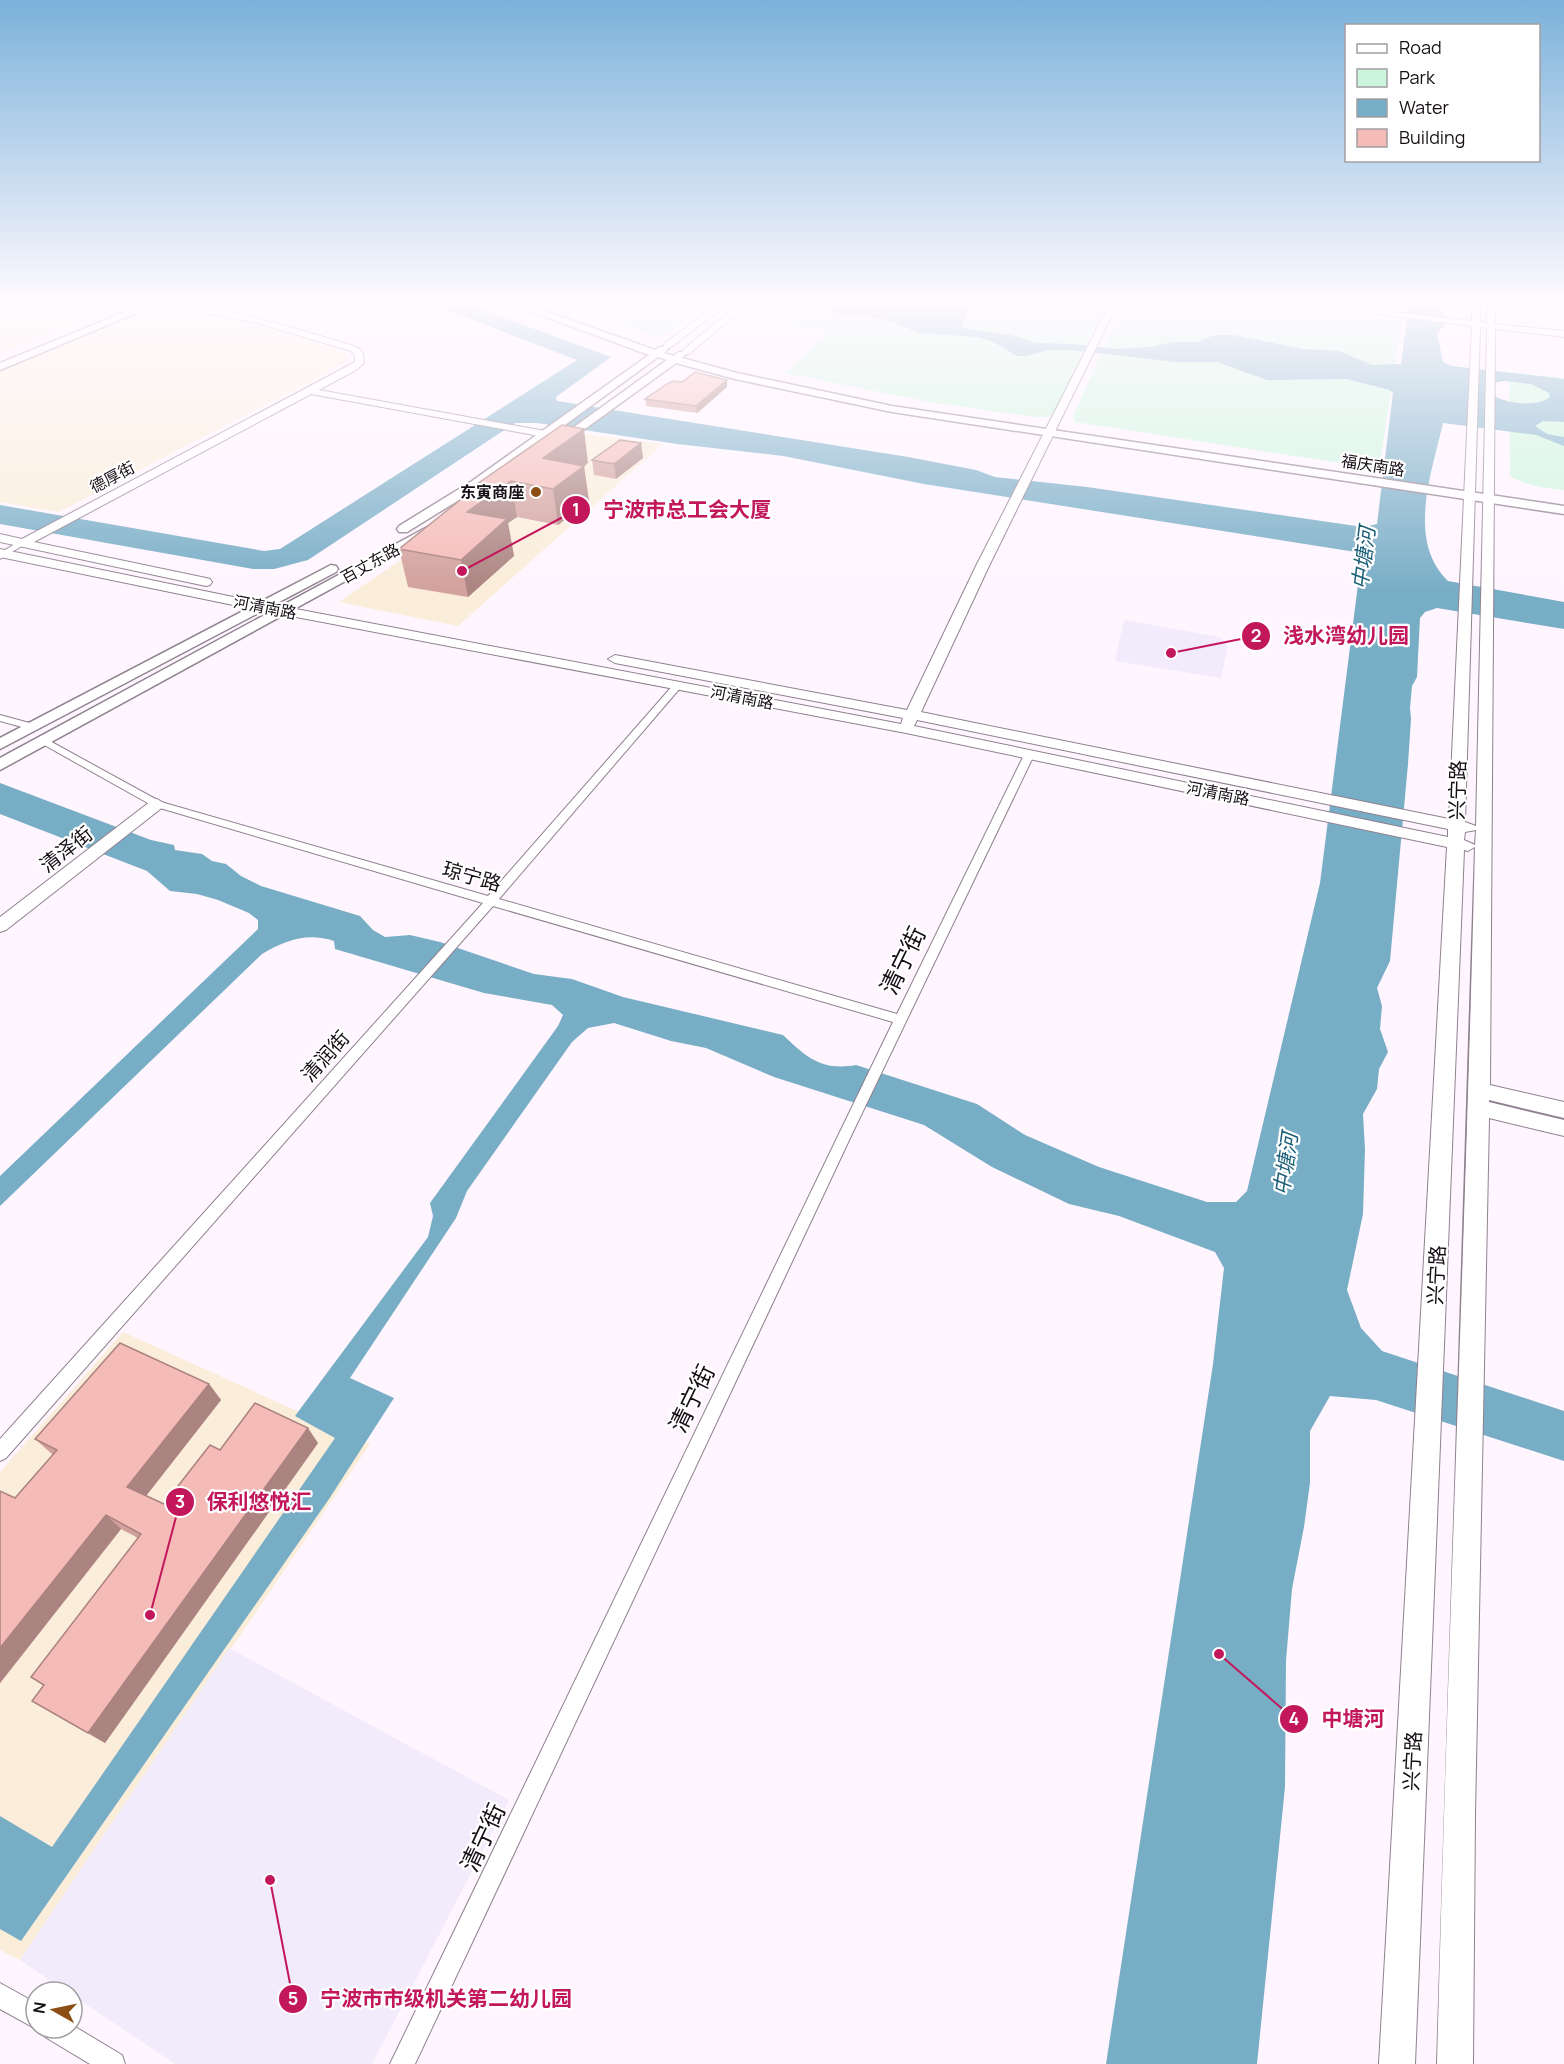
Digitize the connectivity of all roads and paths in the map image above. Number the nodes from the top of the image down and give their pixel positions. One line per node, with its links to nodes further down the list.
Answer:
1 (294, 399): 19 (main road, 德厚街)
2 (356, 399): 11 (main road)
3 (592, 399): 11 (main road, 百丈东路)
4 (620, 399): 12 (main road)
5 (846, 399): 10 (main road, 福庆南路)
6 (889, 399): 10 (main road, 福庆南路)
7 (1067, 399): 10 (main road)
8 (1474, 399): 13 (main road, 兴宁路)
9 (1490, 399): 14 (main road)
10 (1053, 429): 13 (main road, 福庆南路); 26 (main road)
11 (550, 430): 21 (main road, 百丈东路)
12 (545, 453)
13 (1469, 491): 14 (main road, 福庆南路); 36 (main road, 兴宁路)
14 (1490, 494): 15 (main road, 福庆南路); 16 (main road, 福庆南路); 37 (main road)
15 (1564, 501)
16 (1564, 510)
17 (442, 523): 22 (main road, 百丈东路)
18 (0, 538): 19 (main road, 河清南路)
19 (23, 543): 20 (street, 德厚街); 21 (main road, 河清南路)
20 (1, 555): 23 (main road, 河清南路)
21 (278, 596): 22 (main road, 河清南路); 23 (main road, 百丈东路)
22 (302, 601): 24 (main road, 百丈东路); 26 (main road, 河清南路)
23 (260, 606): 24 (main road, 河清南路); 28 (main road, 百丈东路)
24 (285, 611): 25 (main road, 河清南路); 30 (main road, 百丈东路)
25 (678, 685): 29 (main road, 河清南路); 38 (street, 清润街)
26 (912, 715): 29 (main road); 35 (main road, 河清南路)
27 (0, 718): 28 (street)
28 (33, 727): 31 (main road, 百丈东路)
29 (906, 729): 32 (main road, 河清南路)
30 (44, 742): 33 (main road, 百丈东路); 34 (street, 琼宁路)
31 (0, 744)
32 (1029, 755): 35 (main road, 河清南路); 41 (street, 清宁街)
33 (0, 765)
34 (151, 801): 38 (street, 琼宁路); 39 (main road, 清泽街); 40 (main road, 清泽街)
35 (1329, 807): 36 (main road, 河清南路); 36 (main road, 河清南路)
36 (1456, 834): 37 (main road, 河清南路); 51 (main road, 兴宁路)
37 (1482, 840): 42 (main road)
38 (490, 902): 41 (street, 琼宁路); 45 (street, 清润街)
39 (0, 909)
40 (0, 926)
41 (901, 1020): 50 (street, 清宁街)
42 (1479, 1099): 43 (main road); 44 (main road); 52 (main road)
43 (1564, 1110)
44 (1564, 1128)
45 (0, 1452)
46 (0, 1995): 47 (street)
47 (24, 2010)
48 (74, 2040): 49 (street)
49 (113, 2064)
50 (402, 2064)
51 (1397, 2064)
52 (1455, 2064)

